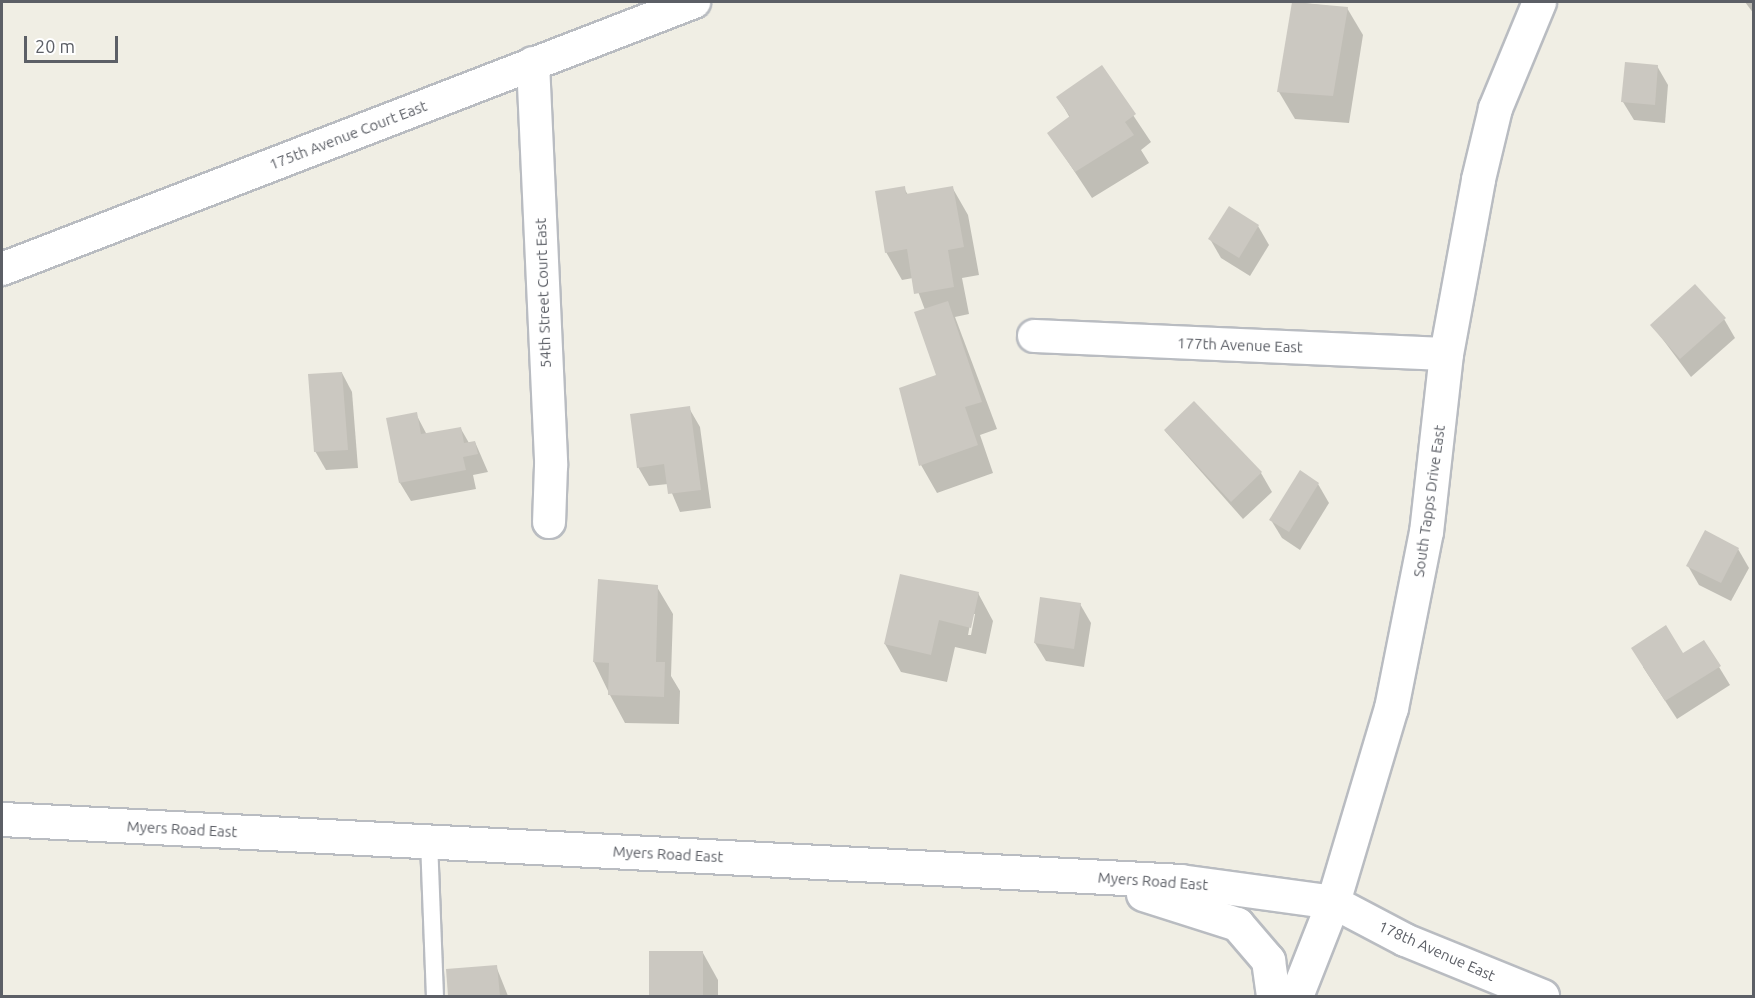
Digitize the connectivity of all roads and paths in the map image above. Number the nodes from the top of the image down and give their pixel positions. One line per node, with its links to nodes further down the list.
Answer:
1 (694, 2): 3 (street, 175th Avenue Court East)
2 (1539, 2): 6 (street, South Tapps Drive East)
3 (534, 63): 4 (street, 175th Avenue Court East); 7 (street, 54th Street Court East)
4 (2, 269)
5 (1035, 336): 6 (street, 177th Avenue East)
6 (1446, 354): 11 (street, South Tapps Drive East)
7 (549, 522)
8 (2, 819): 9 (street, Myers Road East)
9 (429, 842): 10 (street, Myers Road East); 12 (lane)
10 (1090, 876): 11 (street, Myers Road East); 13 (street)
11 (1333, 902): 14 (street, South Tapps Drive East); 15 (street, 178th Avenue East)
12 (435, 996)
13 (1273, 996)
14 (1296, 996)
15 (1543, 996)

